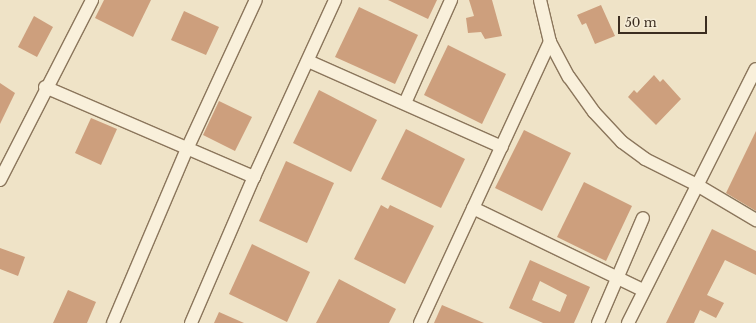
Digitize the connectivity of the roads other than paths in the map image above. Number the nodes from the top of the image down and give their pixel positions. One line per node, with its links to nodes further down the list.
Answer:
1 (92, 0): 9 (street)
2 (256, 0): 12 (street)
3 (335, 0): 7 (street)
4 (450, 0): 10 (street)
5 (540, 0): 6 (street)
6 (550, 42): 11 (street); 15 (street)
7 (308, 61): 10 (street); 13 (street)
8 (756, 69): 15 (street)
9 (45, 87): 12 (street); 14 (street)
10 (404, 103): 11 (street)
11 (502, 147): 16 (street)
12 (187, 149): 13 (street); 21 (street)
13 (254, 176): 22 (street)
14 (0, 180)
15 (697, 185): 18 (street); 20 (street)
16 (473, 208): 19 (street); 23 (street)
17 (643, 218): 19 (street)
18 (756, 220)
19 (618, 277): 20 (street); 24 (street)
20 (643, 290): 25 (street)
21 (113, 323)
22 (191, 323)
23 (420, 323)
24 (598, 323)
25 (628, 323)

